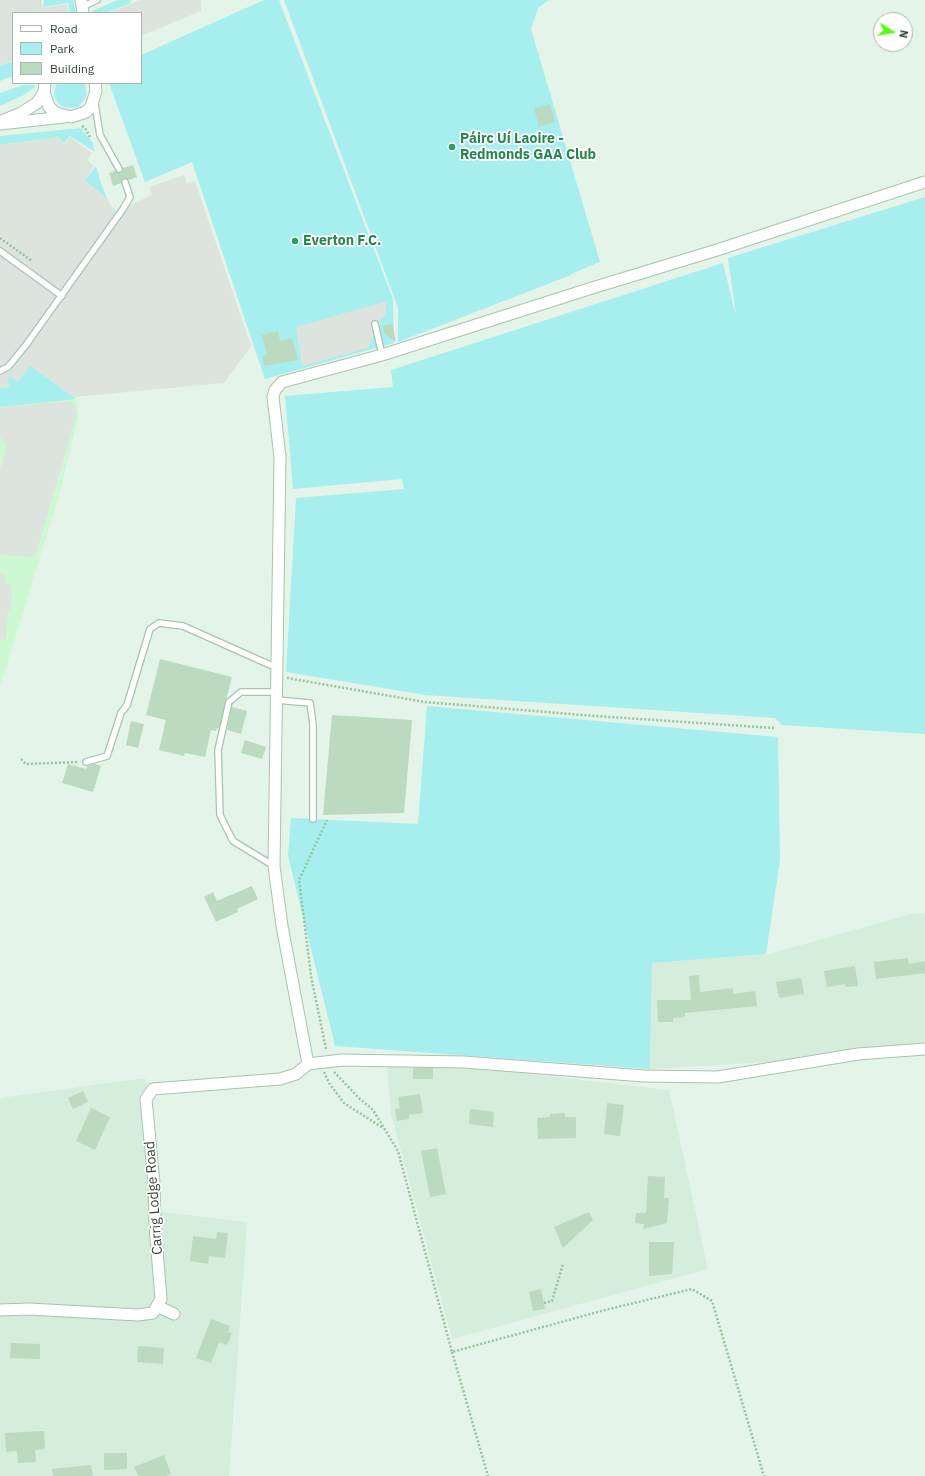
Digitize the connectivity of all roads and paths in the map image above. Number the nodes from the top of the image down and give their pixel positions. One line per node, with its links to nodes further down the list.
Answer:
1 (97, 0): 2 (lane)
2 (82, 7)
3 (95, 84): 5 (street)
4 (44, 87): 6 (street); 7 (street)
5 (95, 100): 6 (street); 8 (lane)
6 (64, 117): 7 (street)
7 (0, 123)
8 (119, 169)
9 (125, 182): 12 (lane)
10 (925, 182): 14 (street)
11 (0, 251): 12 (lane)
12 (62, 296): 15 (lane)
13 (375, 324): 14 (lane)
14 (382, 355): 16 (street)
15 (0, 371)
16 (277, 672): 17 (street); 18 (path); 20 (lane)
17 (275, 696): 21 (lane); 23 (street); 23 (lane)
18 (774, 728)
19 (21, 759): 20 (path)
20 (86, 762)
21 (313, 819)
22 (326, 820): 24 (path)
23 (274, 866): 27 (street)
24 (326, 1049)
25 (925, 1049): 26 (street)
26 (319, 1063): 27 (street); 29 (path)
27 (308, 1064): 32 (street, Carrig Lodge Road)
28 (334, 1071): 29 (path)
29 (383, 1128): 35 (path)
30 (562, 1264): 31 (path)
31 (544, 1303)
32 (157, 1306): 33 (street); 34 (street)
33 (0, 1310)
34 (174, 1314)
35 (452, 1352): 36 (path); 37 (path)
36 (488, 1476)
37 (764, 1476)

